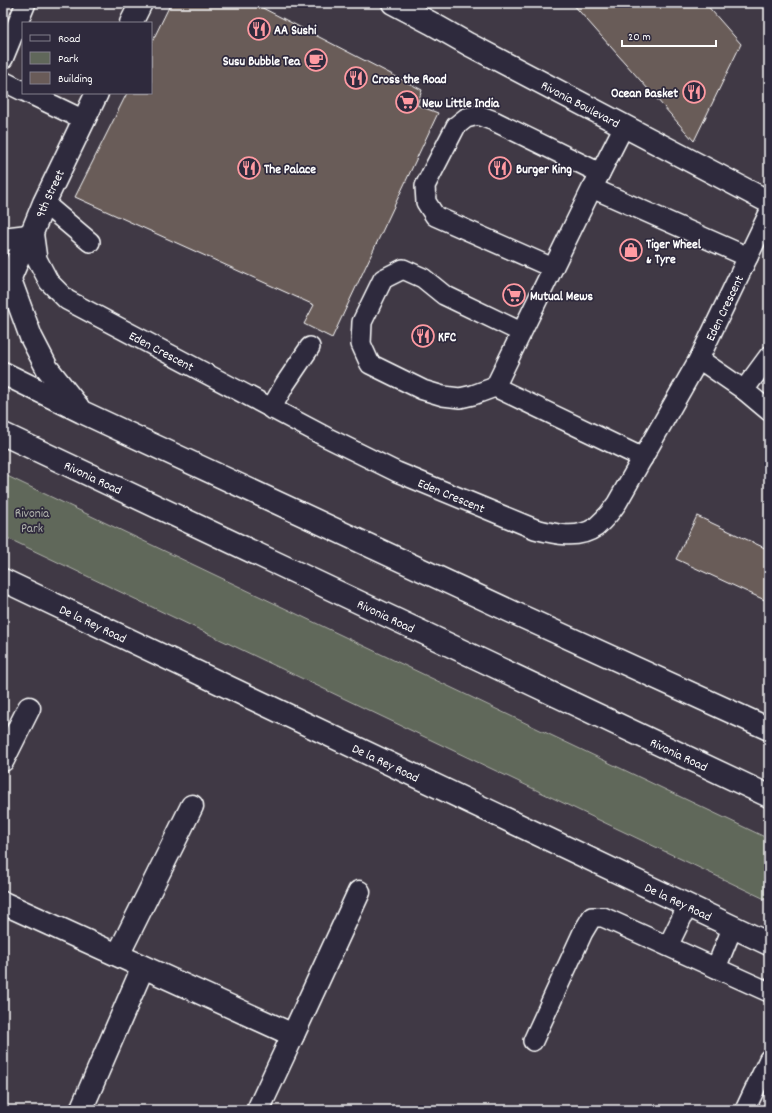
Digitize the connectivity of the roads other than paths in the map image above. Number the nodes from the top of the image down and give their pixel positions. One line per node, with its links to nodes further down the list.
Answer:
1 (26, 3): 5 (lane)
2 (140, 3): 4 (street)
3 (393, 3): 12 (street, Rivonia Boulevard)
4 (131, 22)
5 (17, 42): 6 (lane)
6 (3, 59)
7 (3, 81): 8 (lane)
8 (22, 90)
9 (30, 94): 11 (lane)
10 (97, 94): 11 (street, 9th Street)
11 (84, 120): 14 (street, 9th Street)
12 (624, 126): 13 (lane); 15 (street, Rivonia Boulevard)
13 (596, 180): 20 (lane); 21 (lane); 21 (lane)
14 (44, 202): 17 (street, 9th Street); 19 (lane)
15 (769, 202)
16 (769, 213): 20 (lane, Eden Crescent)
17 (30, 233): 18 (street); 22 (street, 9th Street); 30 (lane, Eden Crescent)
18 (3, 239)
19 (90, 242)
20 (748, 257): 26 (lane, Eden Crescent)
21 (553, 268): 23 (lane)
22 (7, 278): 31 (street)
23 (521, 332): 28 (lane); 28 (lane)
24 (310, 347): 30 (lane)
25 (769, 356): 29 (lane)
26 (699, 359): 29 (lane); 34 (lane, Eden Crescent)
27 (3, 373): 31 (street)
28 (495, 386): 34 (lane)
29 (744, 390): 32 (lane)
30 (271, 409): 34 (lane, Eden Crescent)
31 (82, 412): 37 (street)
32 (769, 412)
33 (3, 434): 39 (street, Rivonia Road)
34 (643, 458)
35 (3, 580): 43 (street, De la Rey Road)
36 (29, 708): 38 (street)
37 (769, 729)
38 (3, 760)
39 (769, 796)
40 (192, 806): 47 (street)
41 (359, 892): 51 (street)
42 (3, 903): 47 (street)
43 (688, 905): 44 (street, De la Rey Road); 46 (lane)
44 (733, 926): 45 (street, De la Rey Road); 49 (lane)
45 (769, 944)
46 (668, 946): 49 (lane); 52 (lane)
47 (118, 955): 48 (street)
48 (143, 967): 51 (street); 54 (street)
49 (716, 968): 50 (lane)
50 (769, 992)
51 (293, 1035): 55 (street)
52 (533, 1041)
53 (769, 1059): 56 (lane)
54 (81, 1110)
55 (258, 1110)
56 (745, 1110)

